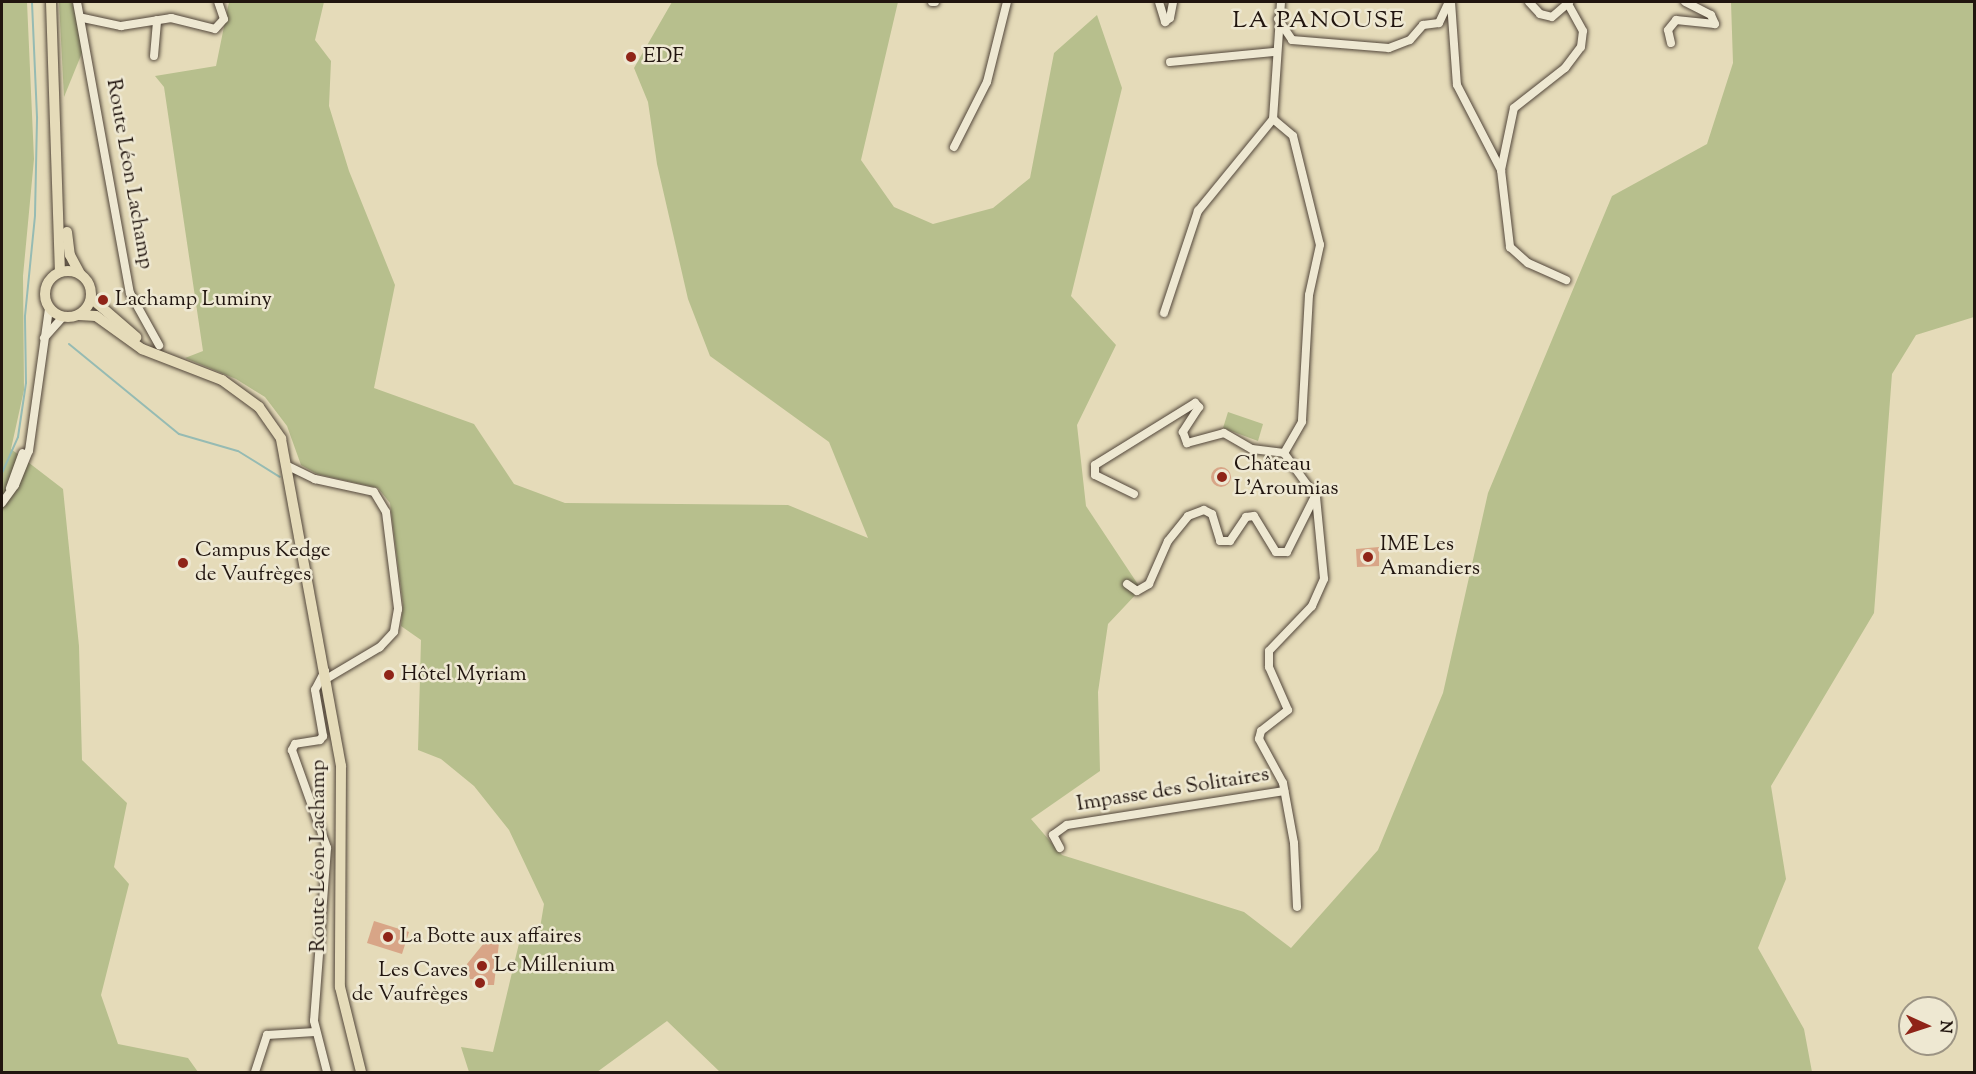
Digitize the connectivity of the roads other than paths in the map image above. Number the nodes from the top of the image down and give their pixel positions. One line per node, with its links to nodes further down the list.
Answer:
1 (51, 2): 20 (main road)
2 (77, 2): 12 (street, Route Léon Lachamp)
3 (218, 2): 14 (street)
4 (1007, 2): 21 (street)
5 (1159, 2): 6 (street)
6 (1173, 2)
7 (1281, 2): 13 (street)
8 (1450, 2): 13 (street); 22 (street)
9 (1529, 2): 11 (street)
10 (1685, 2): 15 (street)
11 (1569, 4): 22 (street)
12 (83, 18): 14 (street); 32 (street, Route Léon Lachamp)
13 (1278, 19): 16 (street)
14 (156, 20): 17 (street)
15 (1671, 43)
16 (1274, 52): 18 (street); 19 (street)
17 (154, 56)
18 (1170, 62)
19 (1273, 119): 28 (street); 33 (street)
20 (58, 144): 23 (main road); 24 (main road)
21 (954, 147)
22 (1501, 170): 25 (street)
23 (60, 271): 24 (main road); 27 (main road)
24 (80, 274): 26 (main road)
25 (1566, 280)
26 (91, 297): 29 (main road); 32 (main road, Route Léon Lachamp)
27 (49, 308): 30 (main road); 31 (street)
28 (1164, 313)
29 (79, 315): 30 (main road); 32 (main road, Route Léon Lachamp)
30 (63, 317): 31 (street)
31 (44, 338): 37 (street)
32 (157, 350): 34 (main road, Route Léon Lachamp)
33 (1284, 453): 35 (street); 36 (street)
34 (290, 467): 39 (main road, Route Léon Lachamp); 39 (street)
35 (1134, 494)
36 (1315, 496): 38 (street); 40 (street)
37 (2, 503)
38 (1127, 584)
39 (326, 675): 43 (street); 46 (main road, Route Léon Lachamp)
40 (1284, 790): 41 (street, Impasse des Solitaires); 42 (street)
41 (1060, 848)
42 (1297, 907)
43 (315, 1032): 44 (street); 45 (street)
44 (255, 1072)
45 (327, 1072)
46 (361, 1072)

